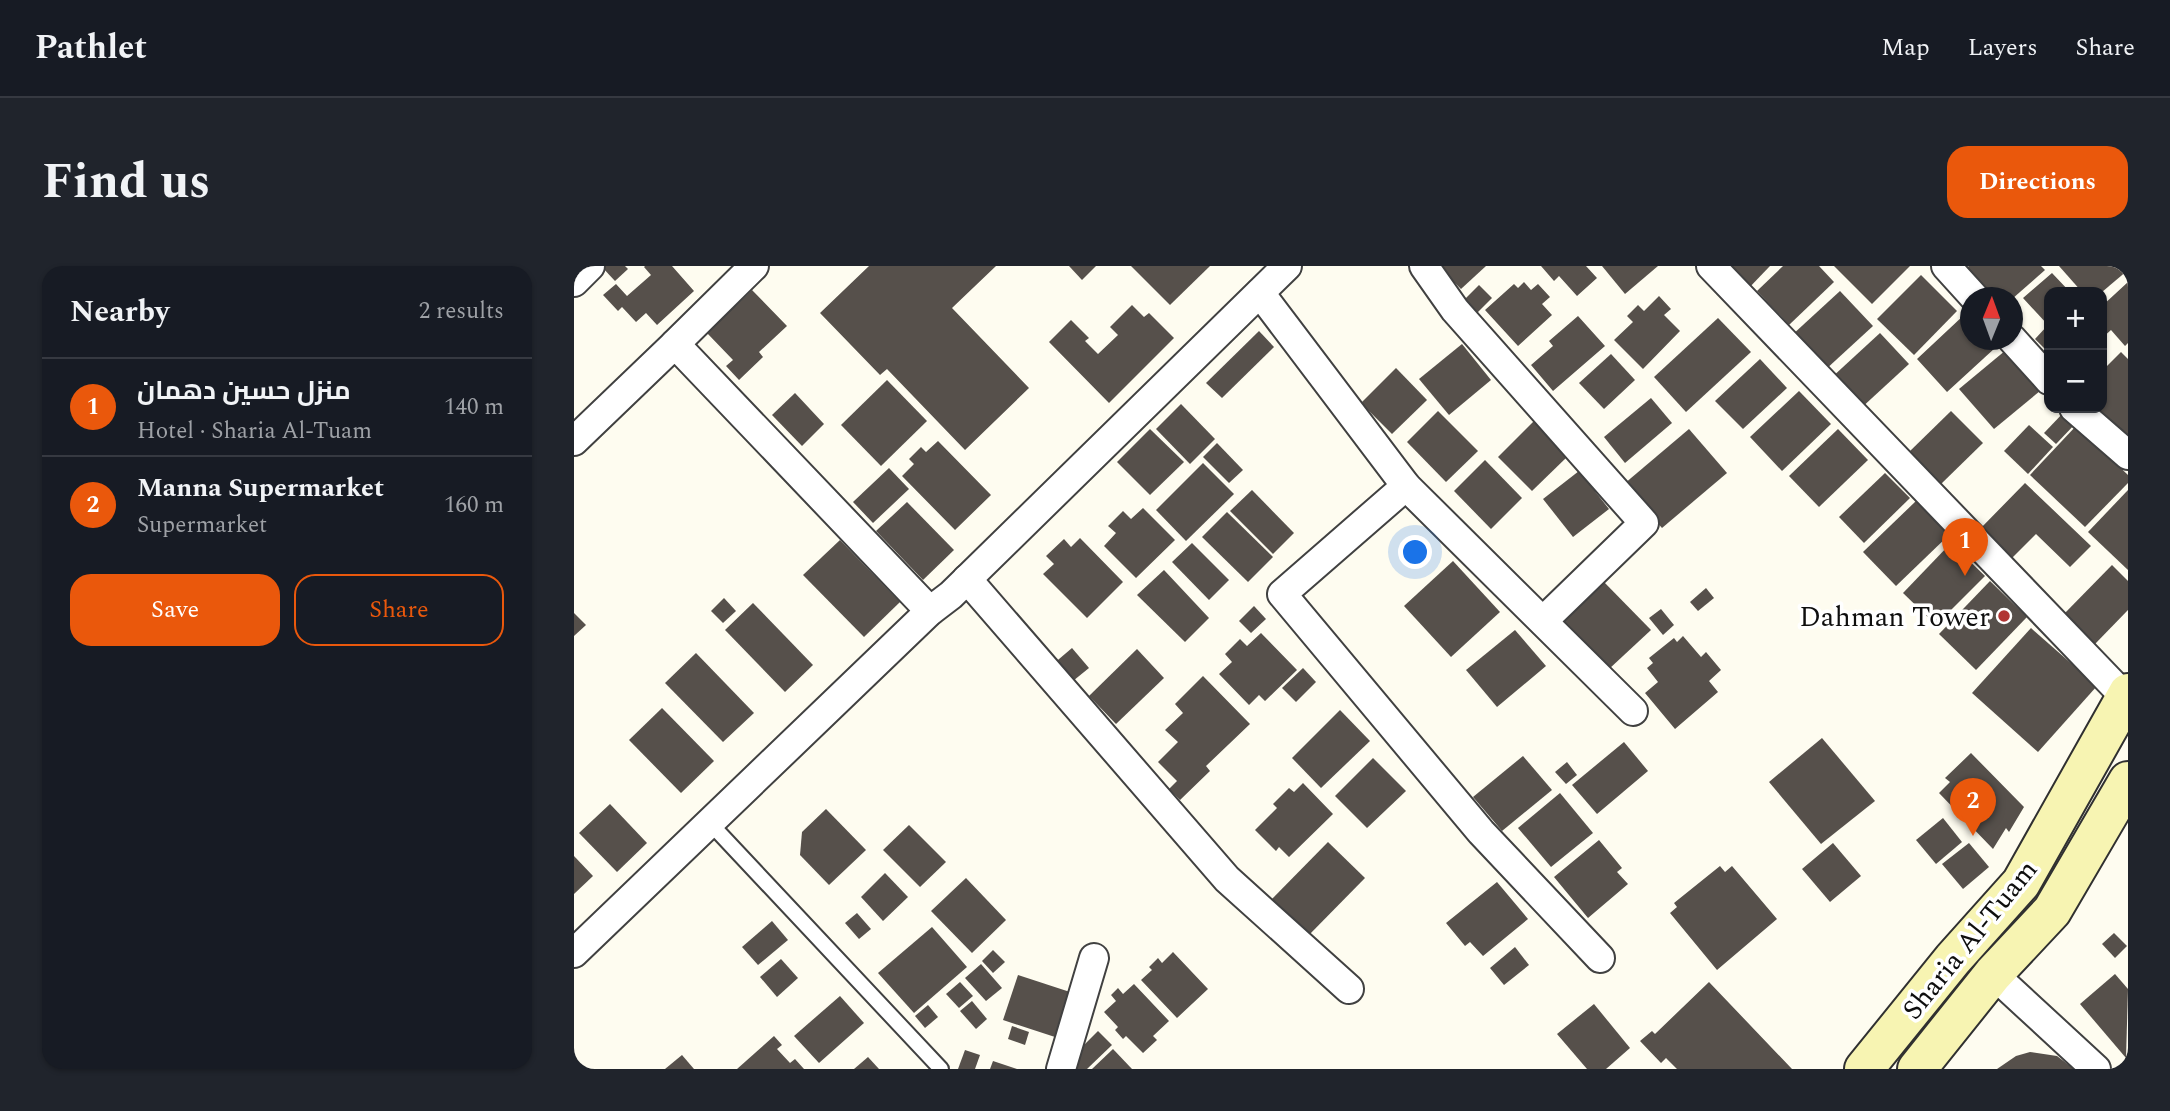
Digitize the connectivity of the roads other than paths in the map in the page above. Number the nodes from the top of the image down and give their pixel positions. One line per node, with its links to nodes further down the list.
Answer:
1 (590, 266): 7 (street)
2 (754, 266): 10 (street)
3 (1287, 266): 9 (street)
4 (1424, 266): 19 (street)
5 (1711, 266): 20 (street)
6 (1950, 267): 8 (street)
7 (574, 282)
8 (1966, 287)
9 (1259, 293): 16 (street); 17 (street)
10 (675, 344): 14 (street); 18 (street)
11 (2021, 350): 12 (street)
12 (2044, 375)
13 (2080, 413): 15 (street)
14 (574, 441)
15 (2128, 455)
16 (1406, 486): 19 (street); 26 (street)
17 (967, 579): 18 (street); 28 (street)
18 (930, 611): 23 (street)
19 (1543, 621): 21 (street)
20 (2127, 697): 31 (main road, Sharia Al-Tuam)
21 (1633, 711)
22 (2128, 781): 27 (main road, Sharia Al-Tuam)
23 (710, 823): 24 (street); 29 (lane)
24 (574, 953)
25 (1094, 958): 30 (street)
26 (1600, 958)
27 (1993, 974): 32 (main road, Sharia Al-Tuam); 33 (street)
28 (1349, 989)
29 (941, 1069)
30 (1062, 1069)
31 (1864, 1069)
32 (1917, 1069)
33 (2096, 1069)

